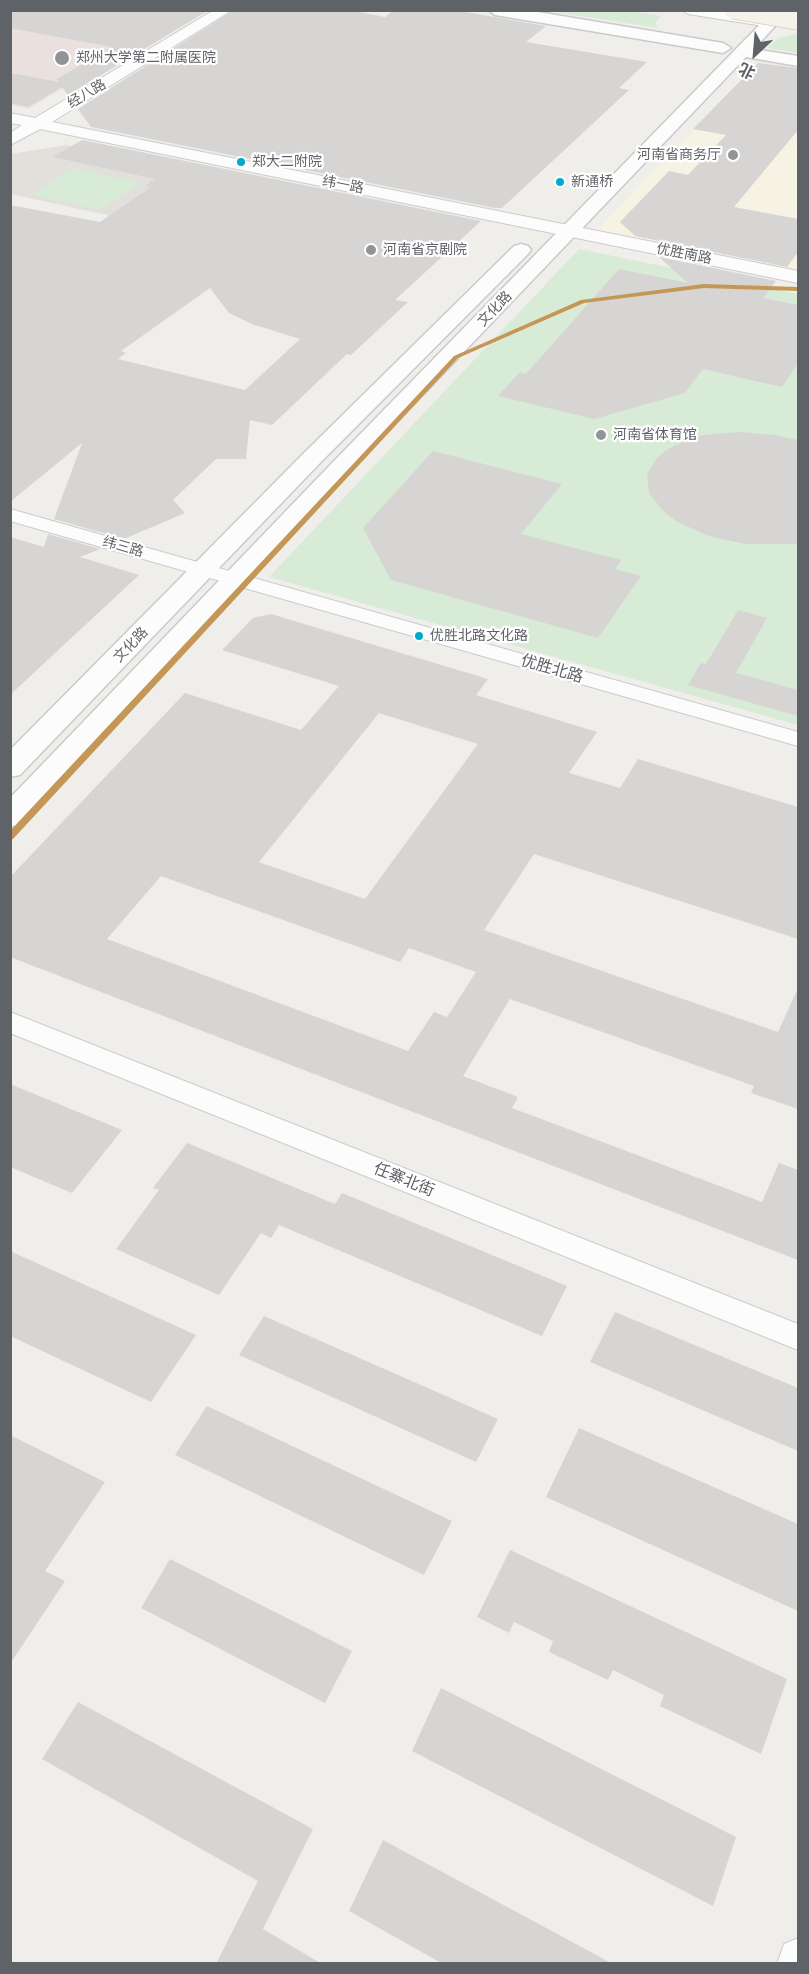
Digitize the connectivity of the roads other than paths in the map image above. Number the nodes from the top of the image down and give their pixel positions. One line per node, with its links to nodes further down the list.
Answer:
1 (225, 10): 12 (street, 经八路)
2 (495, 10): 4 (main road)
3 (688, 10): 5 (street)
4 (507, 12): 9 (main road)
5 (761, 14): 6 (main road); 7 (main road, bridge); 8 (street); 9 (main road, 文化路)
6 (798, 14)
7 (798, 21)
8 (798, 27)
9 (733, 50): 10 (main road); 14 (main road, 文化路); 15 (main road, 文化路)
10 (798, 61)
11 (10, 118): 12 (street, 纬一路)
12 (38, 123): 13 (street, 经八路); 14 (street, 纬一路)
13 (10, 140)
14 (544, 226): 15 (street, 纬一路); 18 (main road, 文化路)
15 (570, 231): 16 (street, 优胜南路); 19 (main road, 文化路)
16 (798, 277)
17 (10, 514): 18 (street, 纬三路)
18 (204, 569): 19 (street, 纬三路); 21 (main road, 文化路)
19 (236, 579): 20 (street, 优胜北路); 22 (main road, 文化路)
20 (798, 739)
21 (10, 768)
22 (10, 817)
23 (10, 1022): 24 (street, 任寨北街)
24 (798, 1337)
25 (798, 1958): 26 (street)
26 (797, 1964)

